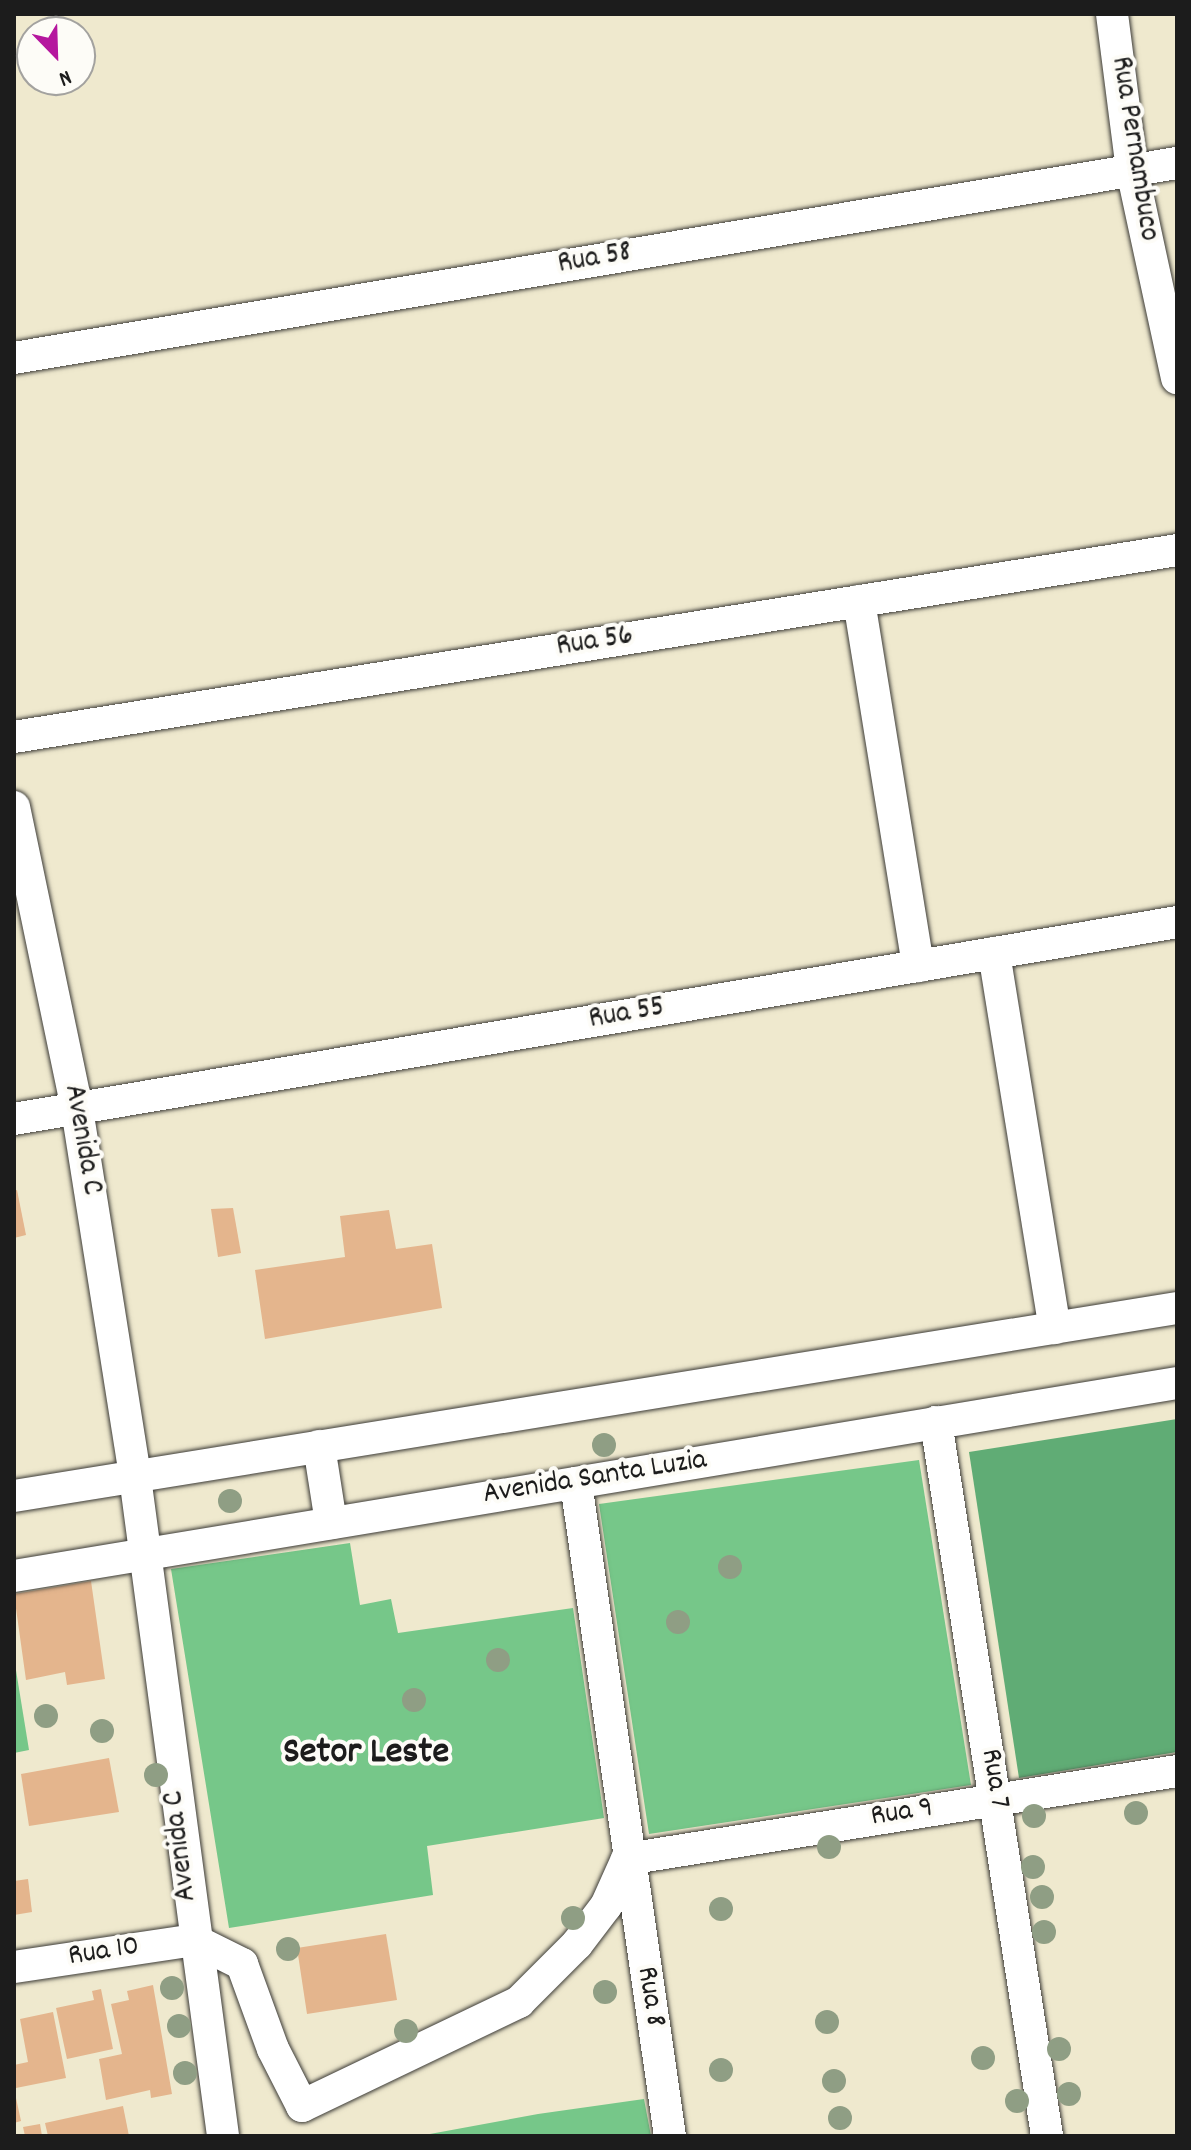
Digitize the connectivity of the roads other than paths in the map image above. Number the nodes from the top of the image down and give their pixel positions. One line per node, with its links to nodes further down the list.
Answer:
1 (1112, 14): 3 (street, Rua Pernambuco)
2 (1177, 163): 3 (street, Rua 58)
3 (1132, 170): 4 (street, Rua 58); 5 (street, Rua Pernambuco)
4 (14, 358)
5 (1177, 378)
6 (1177, 550): 7 (street, Rua 56)
7 (859, 601): 8 (street, Rua 56); 12 (street)
8 (14, 737)
9 (14, 807): 13 (street, Avenida C)
10 (1177, 922): 11 (street, Rua 55)
11 (994, 953): 12 (street, Rua 55); 16 (street)
12 (918, 966): 13 (street, Rua 55)
13 (77, 1109): 14 (street, Rua 55); 20 (street, Avenida C)
14 (14, 1119)
15 (1177, 1308): 16 (street)
16 (1055, 1328): 19 (street)
17 (1177, 1383): 18 (street, Avenida Santa Luzia)
18 (936, 1422): 21 (street, Avenida Santa Luzia); 27 (street, Rua 7)
19 (319, 1446): 20 (street); 23 (street)
20 (135, 1477): 22 (street); 24 (street, Avenida C)
21 (576, 1483): 23 (street, Avenida Santa Luzia); 28 (street, Rua 8)
22 (14, 1496)
23 (331, 1523): 24 (street, Avenida Santa Luzia)
24 (147, 1554): 25 (street, Avenida Santa Luzia); 29 (street, Avenida C)
25 (14, 1576)
26 (1177, 1771): 27 (street, Rua 9)
27 (996, 1799): 28 (street, Rua 9); 33 (street, Rua 7)
28 (627, 1859): 29 (street); 32 (street, Rua 8)
29 (194, 1940): 30 (street, Rua 10); 31 (street, Avenida C)
30 (14, 1967)
31 (223, 2136)
32 (670, 2136)
33 (1047, 2136)

